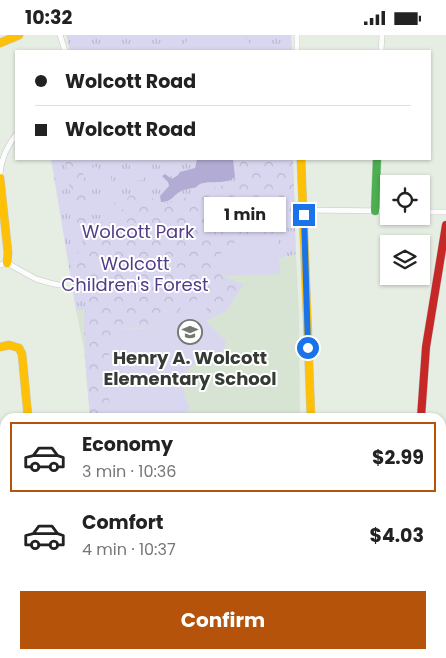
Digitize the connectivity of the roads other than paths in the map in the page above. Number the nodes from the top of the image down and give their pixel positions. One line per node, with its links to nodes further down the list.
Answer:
1 (19, 35): 5 (street)
2 (60, 35): 6 (street)
3 (297, 35): 7 (street)
4 (382, 35): 8 (street)
5 (0, 43)
6 (65, 50)
7 (297, 50)
8 (381, 50)
9 (15, 136): 12 (street)
10 (301, 160): 14 (street)
11 (377, 160): 15 (street)
12 (0, 174)
13 (0, 178): 20 (street)
14 (304, 210): 15 (street); 24 (street)
15 (375, 211): 16 (street)
16 (380, 211)
17 (430, 212): 18 (street)
18 (446, 212)
19 (446, 225): 25 (street)
20 (4, 264): 21 (street)
21 (59, 285)
22 (0, 347): 23 (street)
23 (28, 413)
24 (311, 413)
25 (421, 413)

